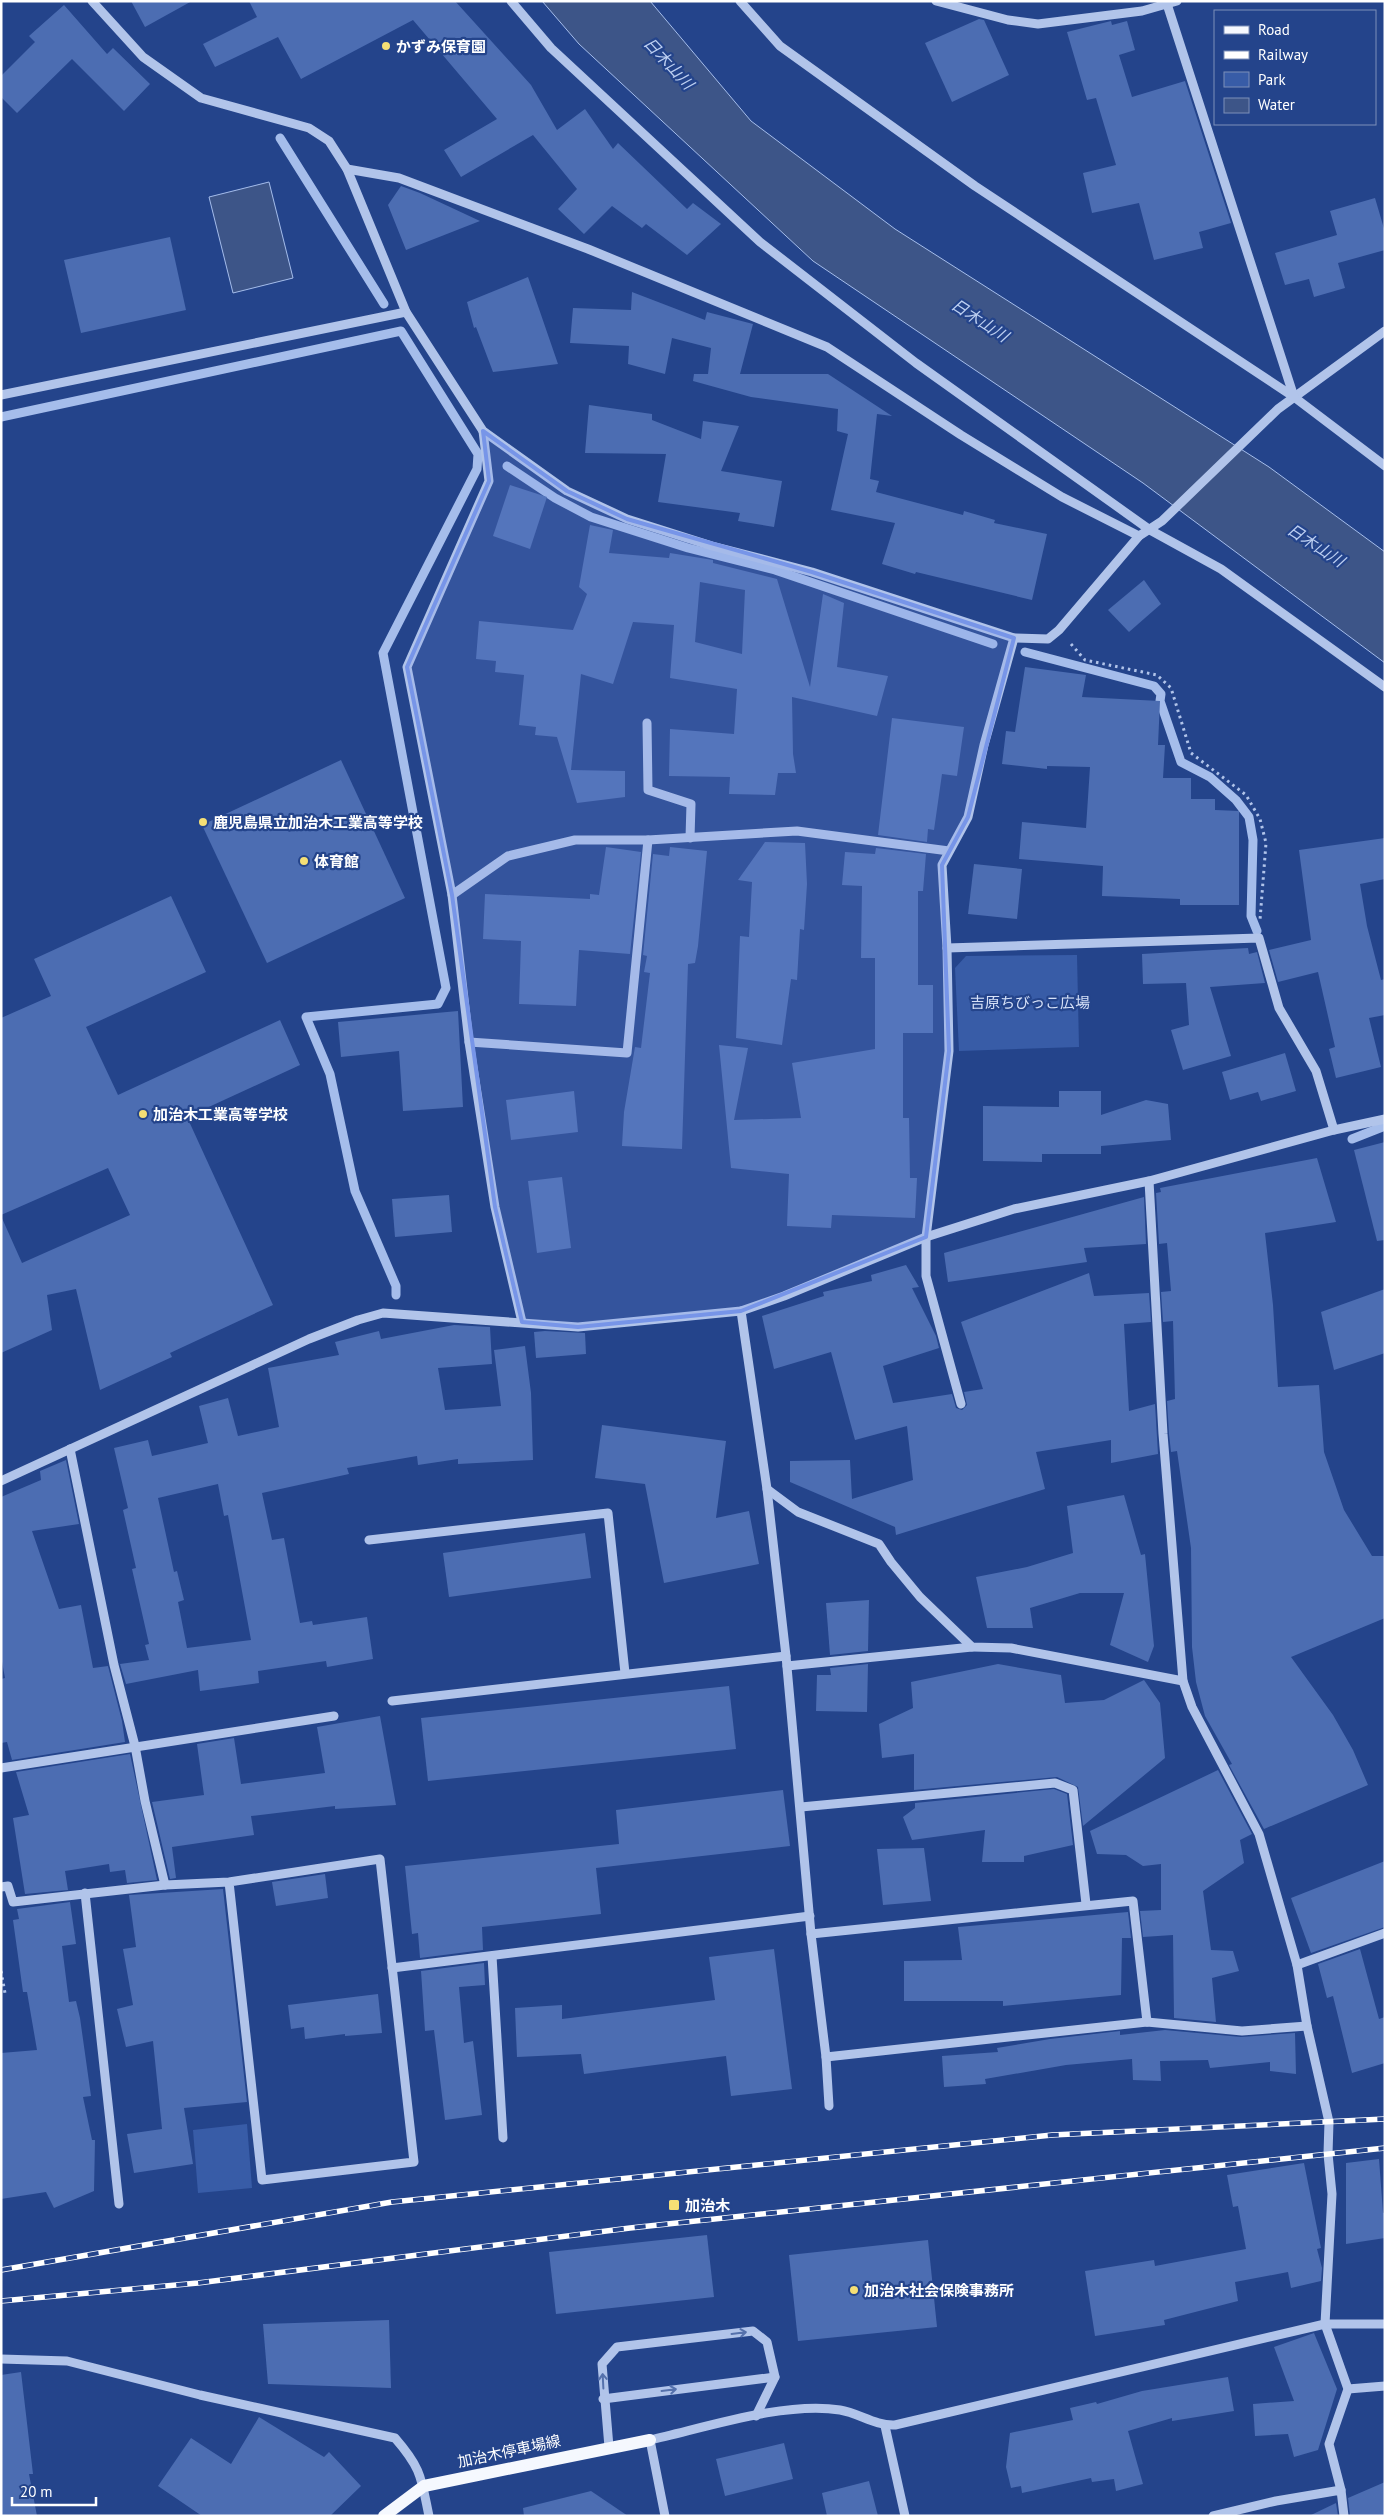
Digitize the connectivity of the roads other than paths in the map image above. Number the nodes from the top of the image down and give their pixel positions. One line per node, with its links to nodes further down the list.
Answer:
1 (92, 1): 7 (street)
2 (511, 1): 14 (street)
3 (740, 1): 11 (street)
4 (936, 1): 6 (street)
5 (1177, 1): 6 (street)
6 (1166, 4): 11 (street)
7 (346, 169): 8 (street); 15 (street)
8 (406, 312): 10 (street); 12 (street)
9 (1385, 331): 11 (street)
10 (1, 395)
11 (1294, 397): 13 (street); 14 (street)
12 (483, 431): 16 (street); 22 (street)
13 (1385, 466)
14 (1150, 530): 15 (street); 17 (street)
15 (1138, 536): 16 (street)
16 (1014, 638): 21 (street)
17 (1385, 686)
18 (647, 723): 19 (street)
19 (690, 838): 20 (street); 21 (street)
20 (648, 840): 22 (street); 24 (street)
21 (949, 852): 23 (street)
22 (452, 895): 24 (street)
23 (947, 948): 26 (street); 28 (street)
24 (469, 1042): 30 (street)
25 (1385, 1118): 26 (street)
26 (1334, 1130): 27 (street)
27 (1149, 1181): 28 (street); 39 (street)
28 (926, 1237): 29 (street); 31 (street)
29 (741, 1311): 30 (street); 34 (street)
30 (522, 1322): 32 (street)
31 (961, 1404)
32 (70, 1449): 33 (street); 42 (street)
33 (1, 1481)
34 (767, 1489): 36 (street); 37 (street)
35 (369, 1540): 38 (street)
36 (972, 1647): 37 (street); 39 (street)
37 (787, 1661): 38 (street); 44 (street)
38 (625, 1673): 40 (street)
39 (1183, 1681): 54 (street)
40 (392, 1700)
41 (334, 1716): 42 (street)
42 (136, 1746): 43 (street); 46 (street)
43 (1, 1768)
44 (801, 1808): 49 (street); 50 (street)
45 (230, 1882): 46 (street); 55 (street); 55 (street)
46 (165, 1885): 48 (street)
47 (1, 1887): 48 (street)
48 (85, 1892): 61 (street)
49 (1086, 1904): 52 (street); 56 (street)
50 (810, 1916): 52 (street); 53 (street)
51 (1385, 1933): 54 (street)
52 (811, 1934): 58 (street)
53 (492, 1956): 55 (street); 60 (street)
54 (1297, 1965): 57 (street)
55 (392, 1968)
56 (1147, 2022): 57 (street); 58 (street)
57 (1307, 2026): 62 (street)
58 (826, 2057): 59 (street)
59 (829, 2106)
60 (503, 2138)
61 (119, 2204)
62 (1325, 2324): 63 (street); 67 (street); 70 (street)
63 (1385, 2324)
64 (1, 2359): 73 (street)
65 (775, 2377): 68 (street, one-way to 65); 68 (street, one-way to 65); 69 (street)
66 (1385, 2386): 67 (street)
67 (1348, 2389): 74 (street)
68 (603, 2399): 72 (street)
69 (756, 2416): 70 (street); 71 (street)
70 (885, 2426): 78 (street)
71 (650, 2440): 72 (main road, 加治木停車場線); 77 (street)
72 (609, 2447): 73 (main road, 加治木停車場線)
73 (424, 2486): 75 (main road, 加治木停車場線); 76 (street)
74 (1341, 2490): 79 (street); 80 (street)
75 (384, 2516)
76 (429, 2516)
77 (665, 2516)
78 (905, 2516)
79 (1213, 2516)
80 (1344, 2516)

